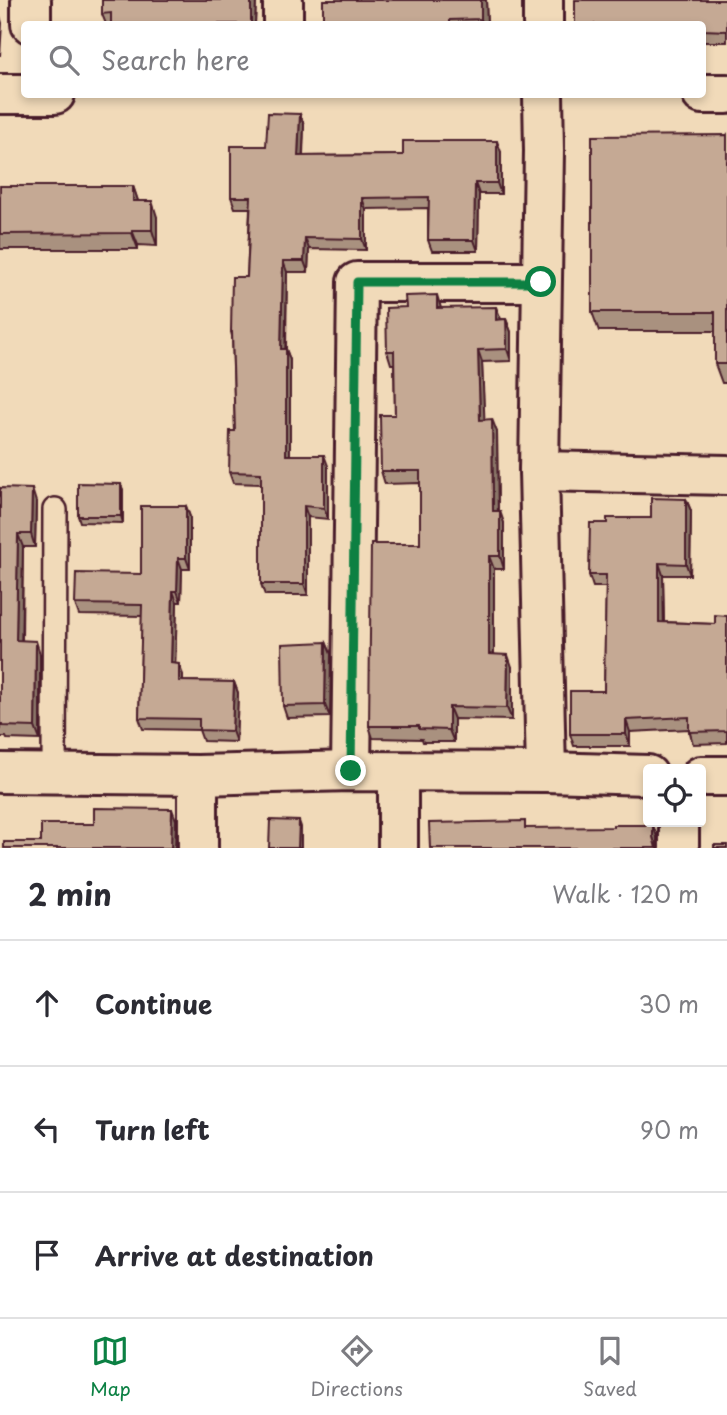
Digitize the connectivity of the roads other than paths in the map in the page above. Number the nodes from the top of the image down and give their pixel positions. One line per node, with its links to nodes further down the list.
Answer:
1 (31, 0): 4 (street)
2 (283, 0): 5 (street)
3 (543, 0): 6 (street)
4 (32, 21)
5 (283, 21)
6 (543, 21)
7 (0, 94): 10 (street)
8 (706, 94): 9 (street)
9 (727, 94)
10 (21, 95)
11 (543, 98): 12 (street)
12 (541, 282): 13 (street); 16 (street)
13 (539, 471): 14 (street); 18 (street)
14 (727, 475)
15 (55, 510): 20 (lane)
16 (351, 771): 17 (street); 21 (street)
17 (398, 772): 18 (street); 27 (street)
18 (546, 772): 22 (street)
19 (0, 773): 20 (street)
20 (54, 774): 21 (street)
21 (198, 775): 26 (street)
22 (643, 775)
23 (706, 776): 24 (street)
24 (727, 776)
25 (679, 827): 28 (street)
26 (198, 848)
27 (398, 848)
28 (680, 848)

